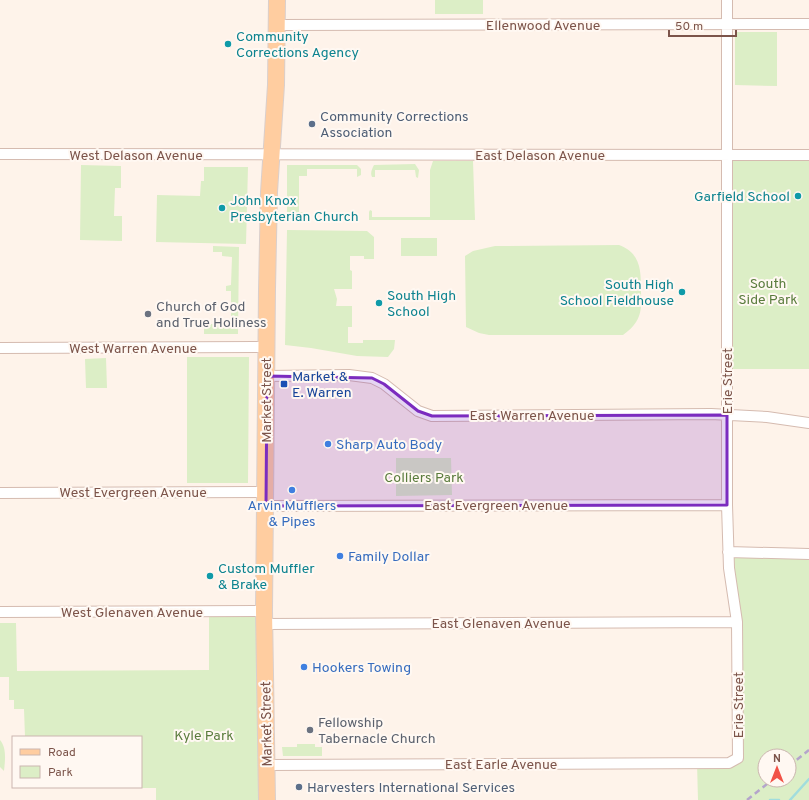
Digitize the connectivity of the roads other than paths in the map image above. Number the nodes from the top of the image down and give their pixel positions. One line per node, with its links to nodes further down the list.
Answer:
1 (277, 0): 5 (main road, Market Street)
2 (727, 0): 3 (street, Erie Street)
3 (727, 24): 4 (street, Ellenwood Avenue); 5 (street, Ellenwood Avenue); 8 (street, Erie Street)
4 (809, 24)
5 (277, 25): 7 (main road, Market Street)
6 (0, 154): 7 (street, West Delason Avenue)
7 (271, 155): 8 (street, East Delason Avenue); 10 (main road, Market Street)
8 (727, 155): 9 (street, East Delason Avenue); 13 (street, Erie Street)
9 (809, 155)
10 (267, 347): 11 (street, West Warren Avenue); 12 (main road, Market Street)
11 (0, 348)
12 (267, 376): 13 (street, East Warren Avenue); 16 (main road, Market Street)
13 (727, 415): 14 (street, East Warren Avenue); 17 (street, Erie Street)
14 (809, 423)
15 (0, 493): 16 (street, West Evergreen Avenue)
16 (266, 499): 17 (street, East Evergreen Avenue); 21 (main road, Market Street)
17 (727, 505): 18 (street, Erie Street)
18 (728, 552): 19 (street); 22 (street, Erie Street)
19 (809, 554)
20 (0, 612): 21 (street, West Glenaven Avenue)
21 (264, 618): 22 (street, East Glenaven Avenue); 24 (main road, Market Street)
22 (737, 622): 23 (street, Erie Street)
23 (735, 761): 24 (street, East Earle Avenue)
24 (267, 765): 25 (main road, Market Street)
25 (267, 800)

